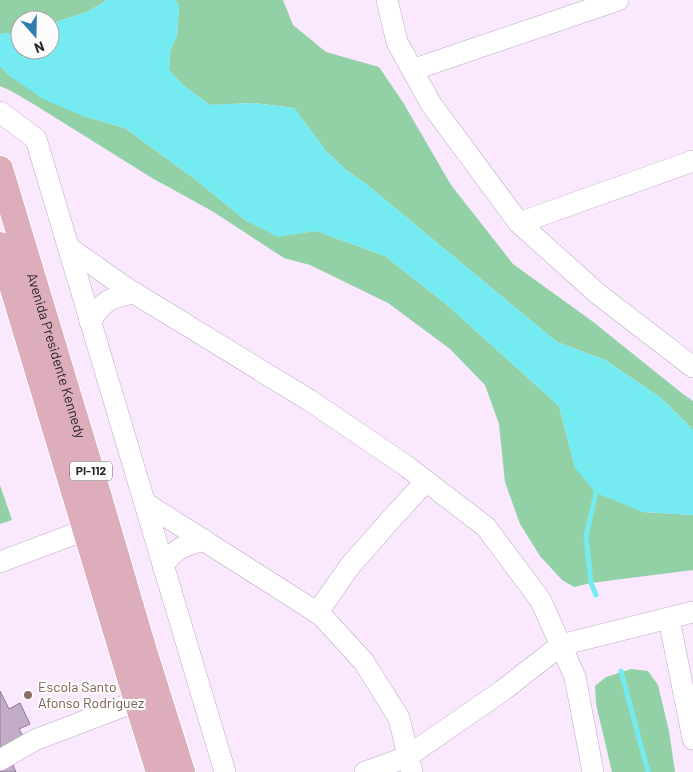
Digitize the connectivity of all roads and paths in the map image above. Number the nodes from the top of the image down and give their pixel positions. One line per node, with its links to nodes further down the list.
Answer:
1 (387, 0): 3 (street)
2 (618, 0): 3 (street)
3 (412, 70): 7 (street)
4 (0, 112): 9 (street)
5 (693, 161): 7 (street)
6 (0, 169): 30 (main road, Avenida Presidente Kennedy / PI-112)
7 (519, 223): 13 (street)
8 (0, 245): 17 (main road, Avenida Presidente Kennedy / PI-112)
9 (68, 247): 10 (street); 11 (street)
10 (135, 294): 11 (street); 15 (street)
11 (90, 322): 16 (street)
12 (693, 344): 13 (street)
13 (672, 351): 14 (street)
14 (693, 367)
15 (426, 481): 21 (street); 24 (street)
16 (145, 503): 18 (street); 20 (street)
17 (85, 530): 19 (street); 25 (main road, Avenida Presidente Kennedy / PI-112)
18 (204, 540): 20 (street); 21 (street)
19 (0, 562)
20 (164, 566): 31 (street)
21 (317, 612): 28 (street)
22 (693, 612): 23 (street)
23 (669, 618): 24 (street); 26 (street)
24 (560, 645): 28 (street); 33 (street)
25 (136, 701): 27 (street); 29 (main road, Avenida Presidente Kennedy / PI-112)
26 (693, 739)
27 (0, 760)
28 (410, 764): 32 (street)
29 (159, 772)
30 (182, 772)
31 (225, 772)
32 (365, 772)
33 (593, 772)

